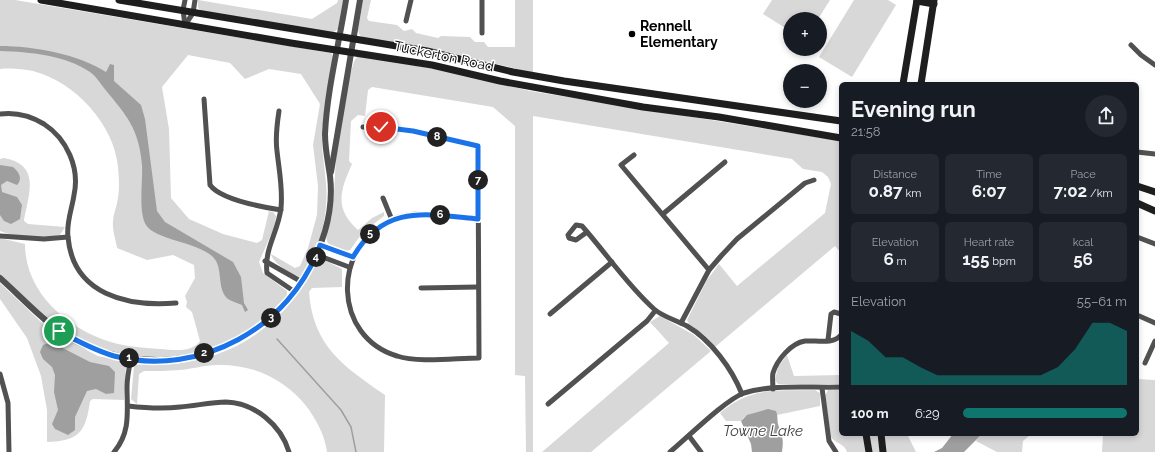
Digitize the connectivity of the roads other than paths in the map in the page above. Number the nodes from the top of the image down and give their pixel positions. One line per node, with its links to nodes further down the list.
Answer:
1 (41, 0): 14 (main road, Tuckerton Road)
2 (119, 0): 11 (main road, Tuckerton Road)
3 (185, 0): 11 (street)
4 (195, 0): 12 (street)
5 (346, 0): 16 (street)
6 (360, 0): 17 (street)
7 (411, 0): 13 (street)
8 (482, 0): 15 (street)
9 (917, 1): 10 (main road); 23 (main road)
10 (934, 2): 24 (main road)
11 (183, 10): 12 (main road, Tuckerton Road); 14 (street)
12 (193, 13): 14 (street); 16 (main road, Tuckerton Road)
13 (406, 21)
14 (185, 25): 19 (main road, Tuckerton Road)
15 (482, 33)
16 (341, 37): 17 (main road, Tuckerton Road); 19 (street)
17 (353, 40): 20 (street); 22 (main road, Tuckerton Road)
18 (1130, 45): 21 (street)
19 (338, 50): 20 (main road, Tuckerton Road); 36 (street)
20 (351, 52): 25 (main road, Tuckerton Road); 36 (street)
21 (1155, 65)
22 (557, 80): 25 (main road); 29 (main road, Tuckerton Road)
23 (903, 82)
24 (921, 82)
25 (554, 91): 31 (main road, Tuckerton Road)
26 (204, 99): 42 (street)
27 (279, 111): 42 (street)
28 (0, 114): 49 (street)
29 (839, 121)
30 (363, 127): 45 (street)
31 (839, 138)
32 (1139, 152): 34 (street)
33 (634, 154): 44 (street)
34 (1155, 154)
35 (725, 162): 44 (street)
36 (330, 176): 52 (street)
37 (814, 180): 58 (street)
38 (1139, 187): 39 (main road)
39 (1155, 192)
40 (383, 198): 46 (street)
41 (1139, 204): 43 (main road)
42 (281, 210): 55 (street)
43 (1155, 211)
44 (663, 214): 58 (street)
45 (478, 219): 46 (street); 61 (street)
46 (392, 220): 54 (street)
47 (587, 232): 56 (street)
48 (0, 236): 49 (street)
49 (68, 237): 64 (street)
50 (1139, 238): 51 (street)
51 (1155, 244)
52 (320, 245): 53 (street); 54 (street)
53 (316, 255): 57 (street); 60 (street)
54 (353, 257): 57 (street)
55 (265, 261): 60 (street); 63 (street)
56 (612, 262): 65 (street); 67 (street)
57 (349, 267): 61 (street)
58 (709, 270): 69 (street)
59 (0, 278): 74 (street)
60 (302, 282): 63 (street)
61 (478, 287): 62 (street)
62 (421, 288)
63 (295, 292): 74 (street)
64 (176, 303)
65 (655, 311): 69 (street); 81 (street)
66 (839, 313): 72 (street)
67 (550, 314)
68 (1139, 316): 70 (street)
69 (681, 323): 80 (street)
70 (1155, 323)
71 (839, 337): 72 (street)
72 (828, 340): 79 (street)
73 (1155, 341): 75 (street)
74 (131, 359): 82 (street)
75 (1145, 363)
76 (0, 374): 86 (street)
77 (839, 387): 78 (street)
78 (822, 388): 79 (street); 91 (street)
79 (773, 389): 80 (street)
80 (742, 394): 83 (street)
81 (548, 404)
82 (128, 406): 87 (street); 88 (street)
83 (689, 436): 89 (street); 90 (street)
84 (866, 436): 92 (main road)
85 (881, 436): 93 (main road)
86 (9, 452)
87 (114, 452)
88 (289, 452)
89 (670, 452)
90 (701, 452)
91 (836, 452)
92 (869, 452)
93 (883, 452)

